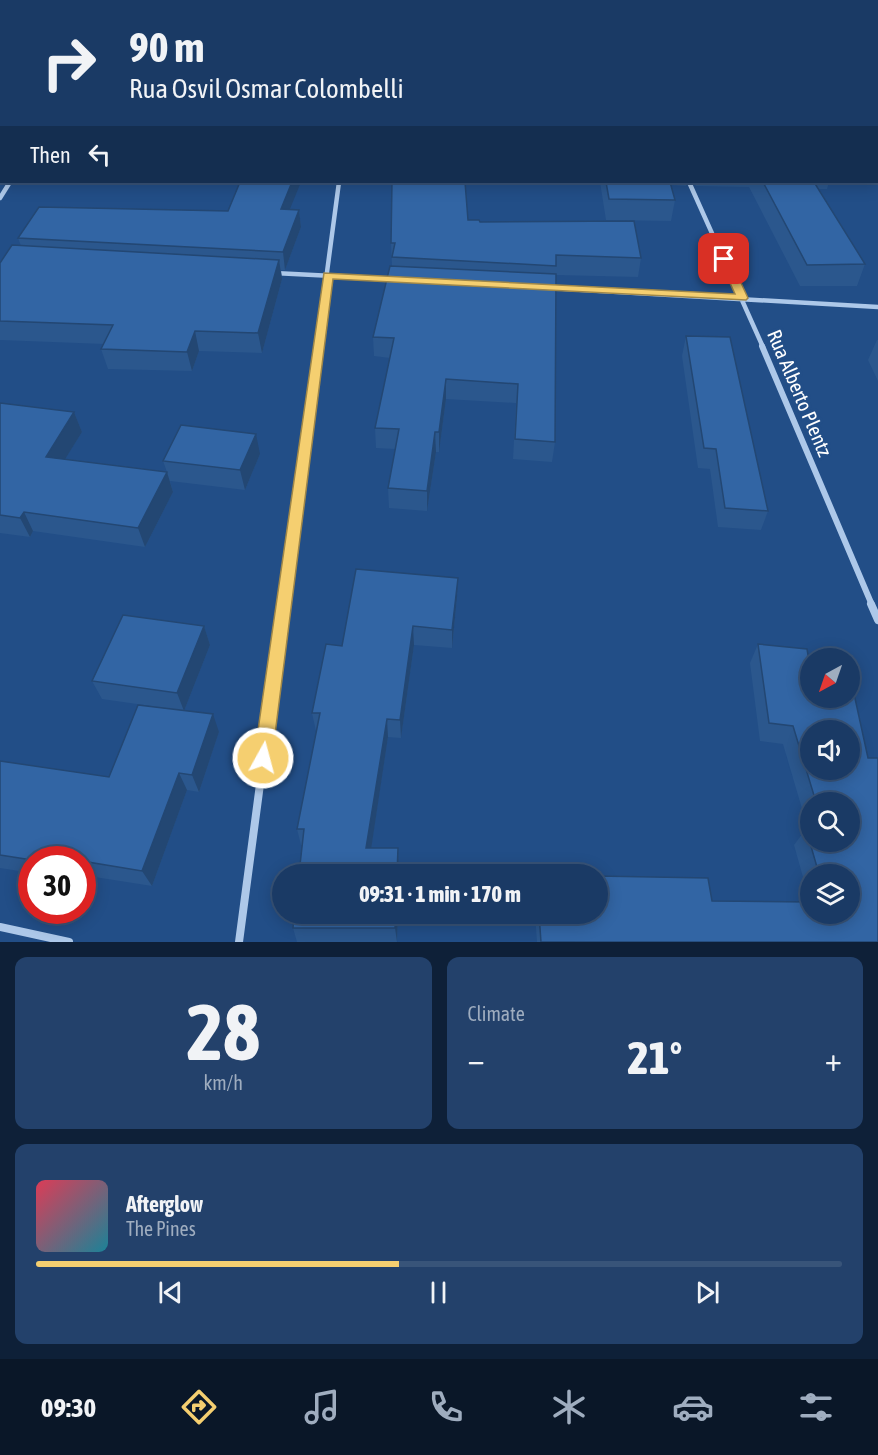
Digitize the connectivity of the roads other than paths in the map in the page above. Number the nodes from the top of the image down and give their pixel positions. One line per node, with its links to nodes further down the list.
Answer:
1 (9, 183): 4 (street)
2 (339, 183): 6 (street)
3 (689, 183): 9 (street, Rua Alberto Plentz)
4 (0, 198)
5 (269, 273): 6 (street)
6 (328, 276): 7 (street); 14 (street)
7 (399, 279)
8 (541, 287): 9 (street)
9 (742, 298): 10 (street); 11 (street, Rua Alberto Plentz)
10 (878, 307)
11 (878, 620)
12 (0, 927): 13 (street)
13 (69, 942)
14 (239, 942)

